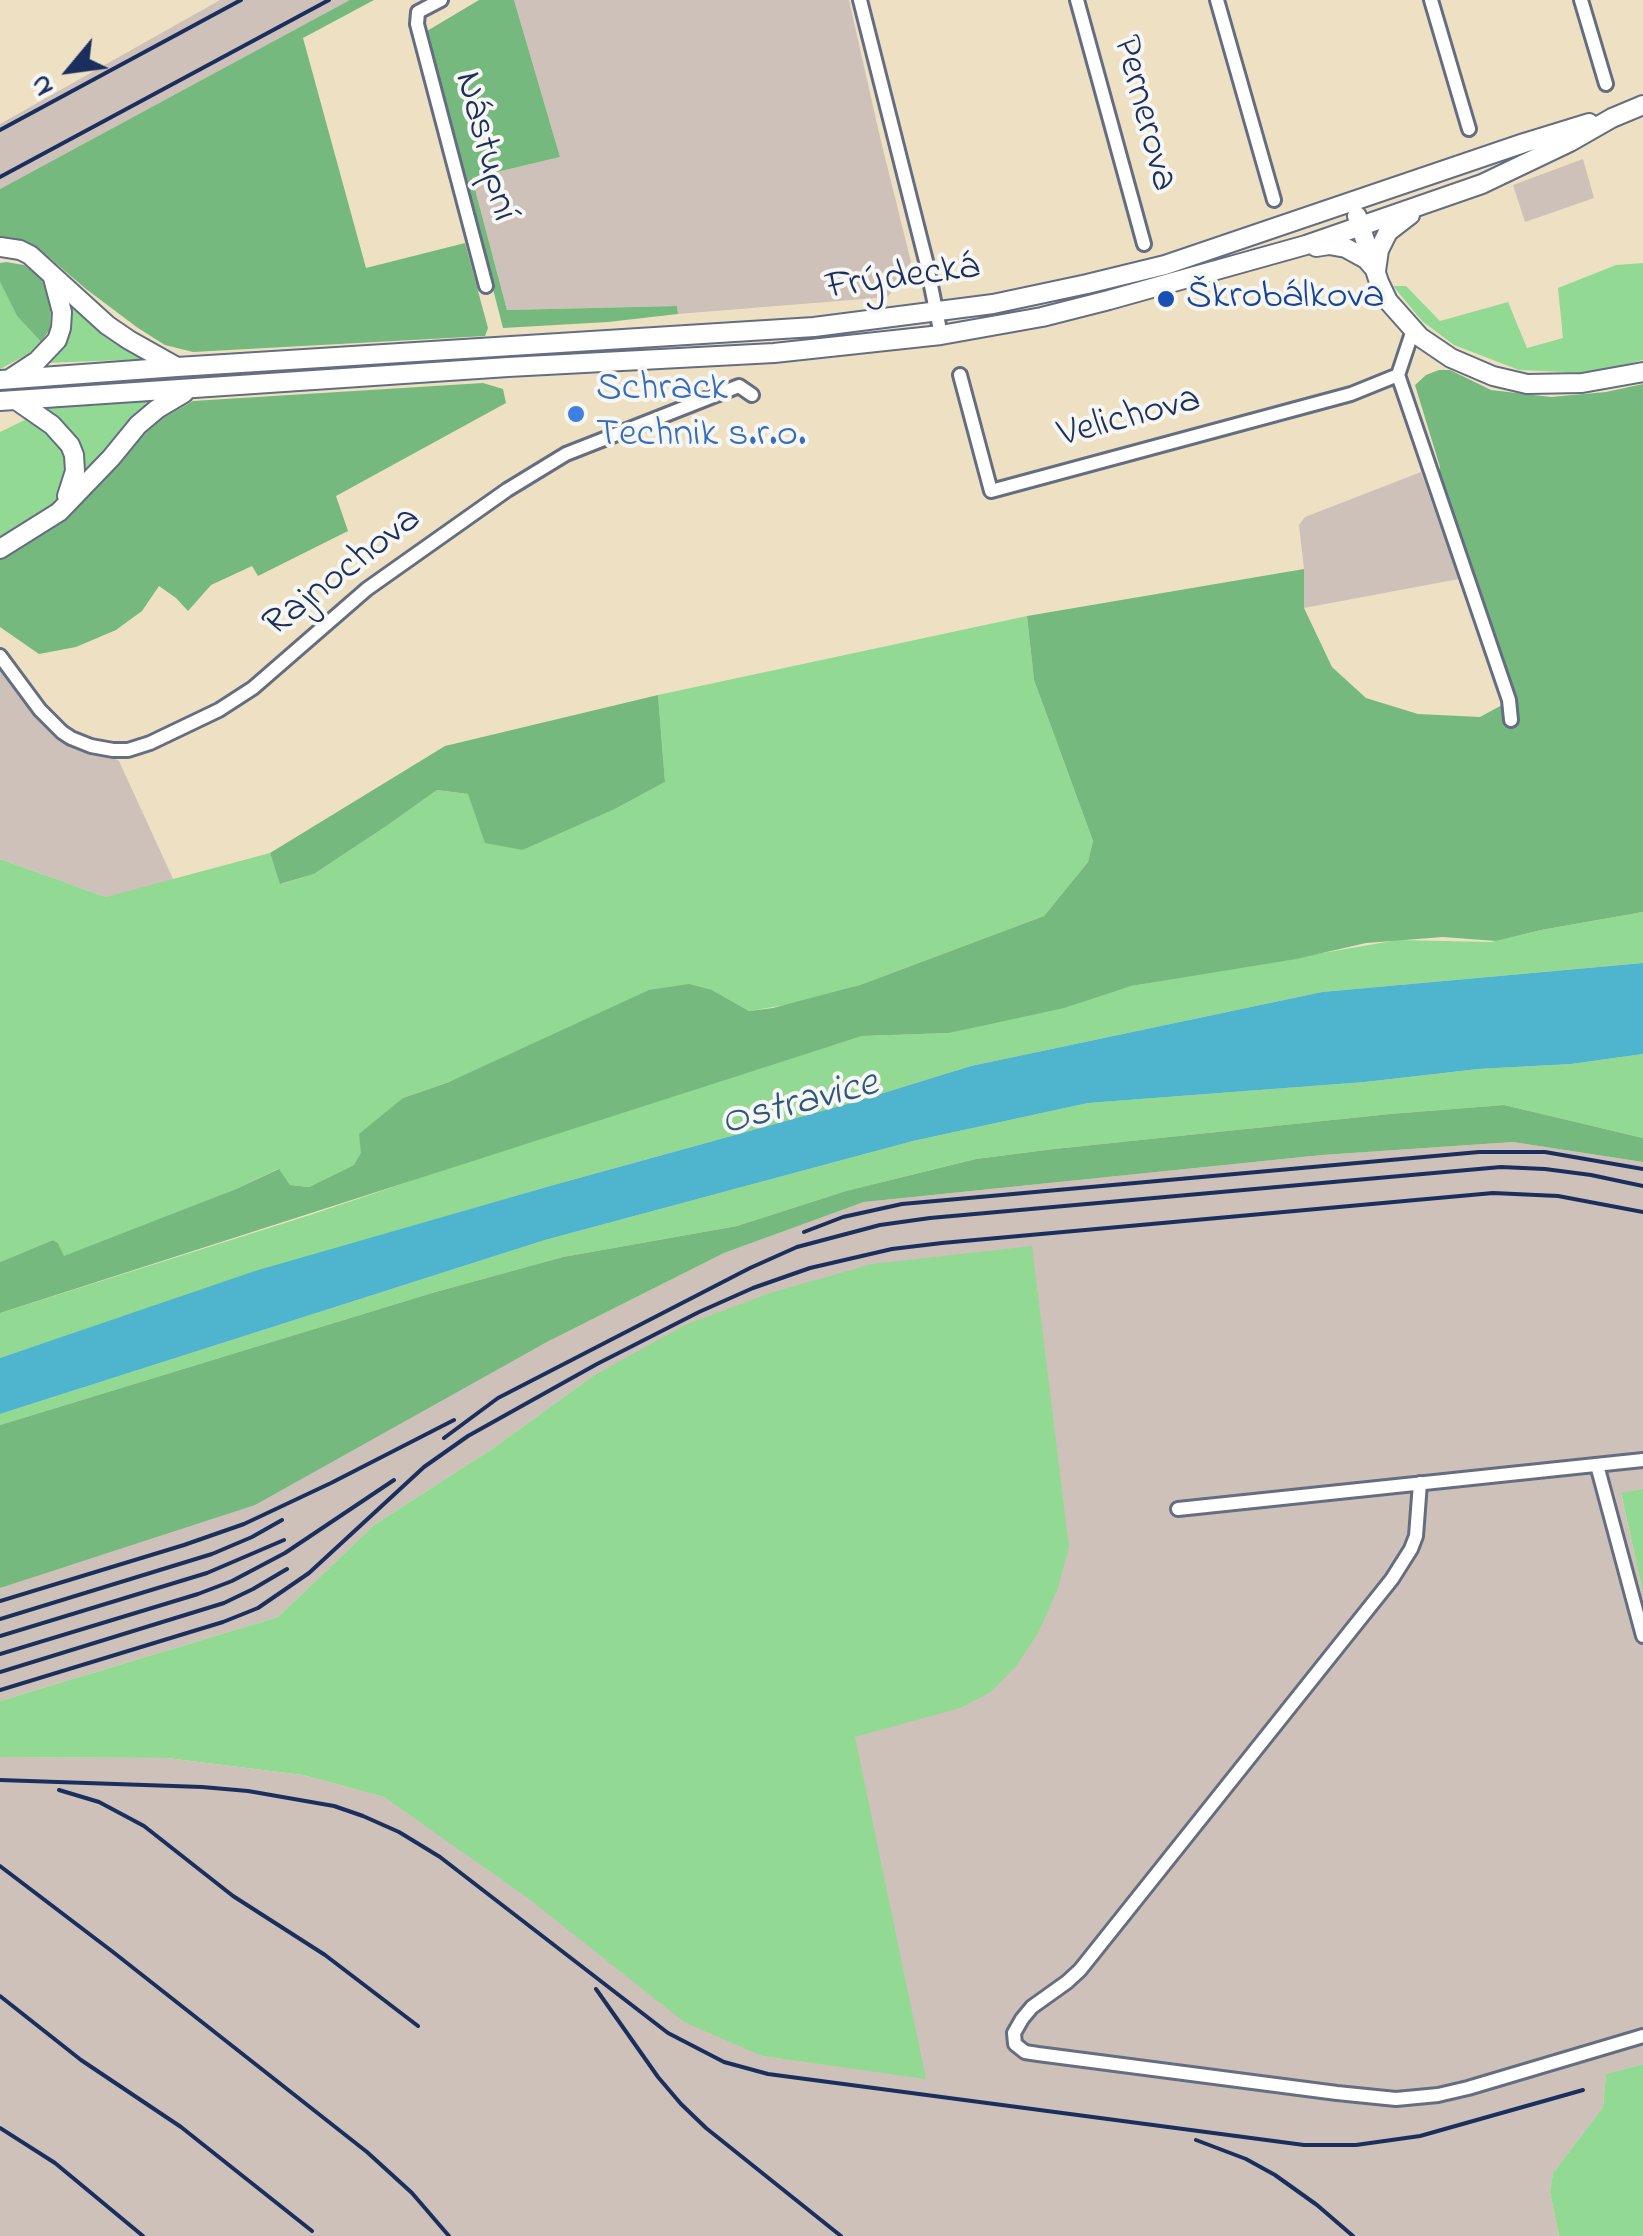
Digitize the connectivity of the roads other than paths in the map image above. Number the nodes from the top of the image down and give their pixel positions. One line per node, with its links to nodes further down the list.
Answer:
1 (440, 0): 20 (street, Nástupní)
2 (860, 0): 21 (street)
3 (1077, 0): 15 (street, Pernerova)
4 (1218, 0): 11 (street)
5 (1431, 0): 10 (street)
6 (1581, 0): 7 (street)
7 (1606, 84)
8 (1643, 105): 9 (main road, Frýdecká)
9 (1612, 118): 12 (main road, Frýdecká); 13 (main road, Frýdecká)
10 (1469, 129)
11 (1274, 200)
12 (1352, 201): 14 (main road); 21 (main road, Frýdecká)
13 (1430, 202): 14 (main road, Frýdecká); 18 (main road)
14 (1360, 227): 17 (main road, Frýdecká); 18 (main road)
15 (1144, 244)
16 (0, 247): 19 (main road)
17 (1282, 252): 18 (main road); 23 (main road, Frýdecká)
18 (1376, 272): 22 (main road)
19 (51, 273): 24 (main road); 28 (main road)
20 (486, 286)
21 (937, 312): 23 (street); 24 (main road, Frýdecká)
22 (1413, 330): 25 (main road); 27 (street)
23 (942, 335): 29 (main road, Frýdecká)
24 (177, 367): 28 (main road, Frýdecká)
25 (1643, 372)
26 (960, 375): 27 (street, Velichova)
27 (1398, 375): 35 (street)
28 (5, 380)
29 (189, 390): 31 (main road, Frýdecká); 32 (main road)
30 (752, 395): 34 (street, Rajnochova)
31 (8, 401): 32 (main road)
32 (58, 512): 33 (main road)
33 (0, 548)
34 (0, 656)
35 (1510, 720)
36 (1643, 1460): 37 (street)
37 (1597, 1465): 38 (street); 40 (street)
38 (1420, 1483): 39 (street); 41 (street)
39 (1178, 1509)
40 (1643, 1636)
41 (1643, 2036)

